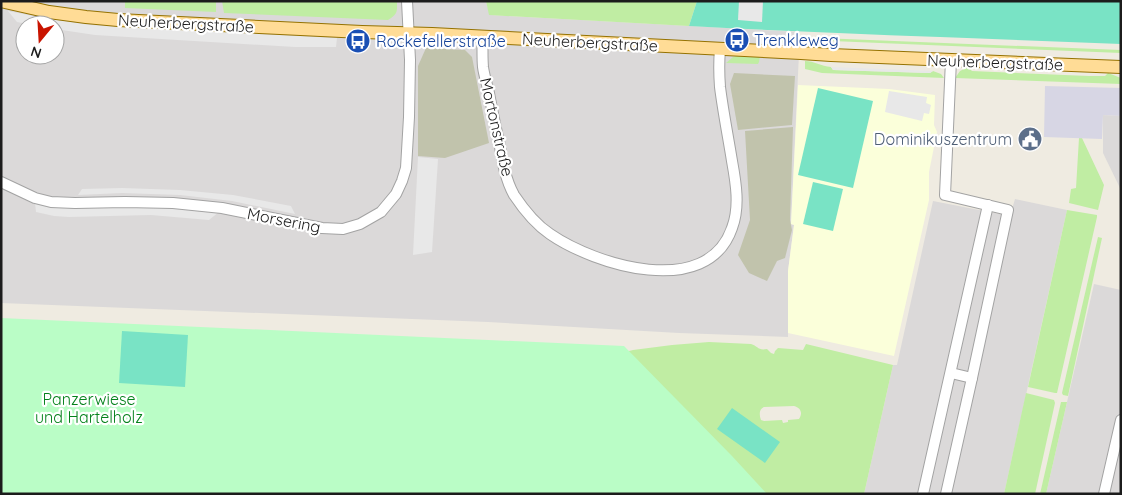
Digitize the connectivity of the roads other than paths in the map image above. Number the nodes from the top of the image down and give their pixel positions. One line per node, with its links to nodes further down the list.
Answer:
1 (2, 1): 3 (main road, Neuherbergstraße)
2 (407, 1): 3 (street)
3 (409, 33): 4 (main road, Neuherbergstraße); 8 (street, Morsering)
4 (482, 36): 5 (main road, Neuherbergstraße); 5 (street, Mortonstraße)
5 (720, 49): 6 (main road, Neuherbergstraße)
6 (950, 60): 7 (main road, Neuherbergstraße); 9 (street)
7 (1121, 67)
8 (1, 182)
9 (988, 205): 10 (street); 11 (street)
10 (951, 373): 11 (street); 13 (street)
11 (972, 378): 14 (street)
12 (1120, 426): 15 (street)
13 (923, 494)
14 (946, 494)
15 (1104, 494)

